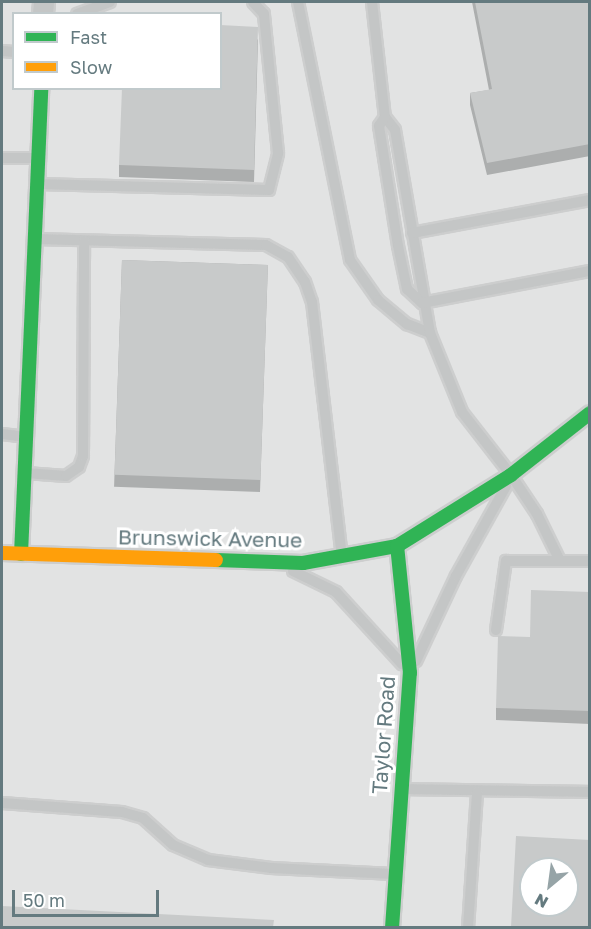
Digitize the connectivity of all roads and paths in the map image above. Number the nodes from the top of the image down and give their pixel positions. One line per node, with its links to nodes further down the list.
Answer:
1 (110, 2): 5 (lane)
2 (253, 2): 10 (lane)
3 (298, 2): 17 (lane)
4 (372, 2): 7 (lane)
5 (82, 12)
6 (41, 90): 8 (street)
7 (385, 117): 12 (lane); 16 (lane)
8 (38, 158): 9 (lane); 10 (street)
9 (2, 159)
10 (37, 184): 13 (street)
11 (590, 200): 12 (lane)
12 (412, 233): 16 (lane)
13 (35, 239): 14 (lane); 20 (street)
14 (84, 241): 21 (lane); 26 (lane)
15 (590, 271): 16 (lane)
16 (422, 303): 17 (lane)
17 (430, 333): 22 (lane)
18 (590, 413): 22 (street, Brunswick Avenue)
19 (2, 434): 20 (lane)
20 (28, 437): 21 (street)
21 (25, 473): 25 (street)
22 (511, 475): 23 (street, Brunswick Avenue); 27 (lane); 31 (lane)
23 (396, 546): 26 (street, Brunswick Avenue); 31 (street, Taylor Road)
24 (2, 554): 25 (street, Brunswick Avenue)
25 (21, 554): 29 (street, Brunswick Avenue)
26 (342, 556): 29 (street, Brunswick Avenue)
27 (560, 561): 28 (lane); 30 (lane)
28 (590, 561)
29 (278, 563): 31 (lane)
30 (496, 630)
31 (410, 673): 32 (street, Taylor Road)
32 (400, 789): 33 (lane); 36 (street, Taylor Road)
33 (477, 791): 34 (lane); 38 (lane)
34 (590, 792)
35 (2, 803): 36 (lane)
36 (395, 874): 37 (street, Taylor Road)
37 (392, 927)
38 (468, 927)

